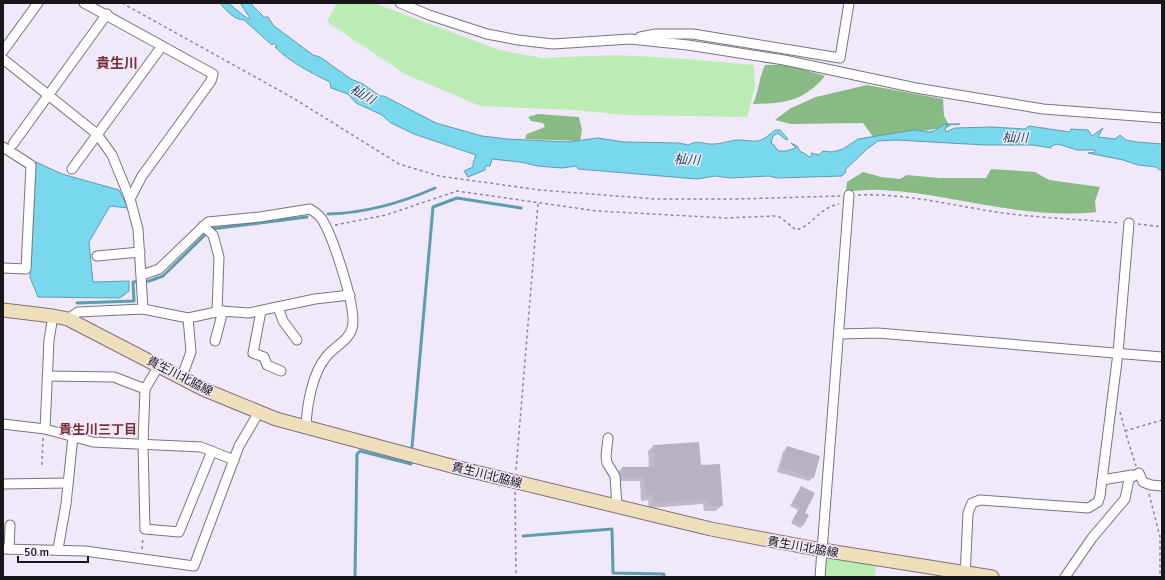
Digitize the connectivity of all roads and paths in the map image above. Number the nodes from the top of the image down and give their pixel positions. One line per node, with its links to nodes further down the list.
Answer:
1 (38, 3): 9 (street)
2 (84, 3): 6 (street)
3 (122, 3): 18 (path)
4 (400, 3): 7 (street)
5 (849, 3): 7 (street)
6 (107, 14): 8 (street); 11 (street)
7 (630, 40): 12 (street)
8 (162, 46): 13 (street); 17 (street)
9 (3, 51)
10 (3, 59): 11 (street)
11 (48, 95): 13 (street); 14 (street)
12 (1162, 118)
13 (97, 134): 16 (street); 17 (street)
14 (14, 144)
15 (3, 147): 26 (street)
16 (72, 169)
17 (130, 199): 24 (street)
18 (849, 200): 19 (path); 20 (path); 37 (street)
19 (538, 203): 22 (path); 62 (path)
20 (1129, 223): 23 (path); 40 (street)
21 (204, 226): 22 (street); 27 (street); 32 (street)
22 (325, 226): 28 (street)
23 (1162, 227)
24 (140, 252): 25 (street); 27 (street)
25 (97, 256)
26 (3, 268)
27 (142, 279): 30 (street)
28 (350, 294): 29 (street); 51 (street)
29 (278, 307): 33 (street); 38 (street)
30 (143, 309): 35 (street); 36 (street)
31 (3, 310): 34 (main road, 貴生川北脇線)
32 (220, 311): 33 (street); 35 (street); 39 (street)
33 (261, 311): 43 (street)
34 (53, 316): 36 (main road, 貴生川北脇線); 44 (street)
35 (188, 318): 45 (street)
36 (68, 320): 42 (main road, 貴生川北脇線)
37 (839, 334): 40 (street); 73 (street)
38 (297, 340)
39 (215, 341)
40 (1118, 353): 41 (street); 47 (street)
41 (1162, 357)
42 (158, 367): 45 (main road, 貴生川北脇線); 46 (street)
43 (281, 371)
44 (48, 376): 46 (street); 52 (street)
45 (181, 379): 48 (main road, 貴生川北脇線)
46 (145, 389): 56 (street)
47 (1112, 398): 53 (path); 61 (street)
48 (259, 412): 51 (main road, 貴生川北脇線); 58 (street)
49 (1162, 420): 53 (path)
50 (3, 424): 52 (street)
51 (306, 426): 62 (main road, 貴生川北脇線)
52 (45, 429): 54 (street); 59 (path)
53 (1125, 431): 60 (path)
54 (72, 436): 56 (street); 64 (street)
55 (608, 438): 67 (street)
56 (143, 444): 57 (street); 69 (street)
57 (212, 451): 58 (street); 69 (street)
58 (234, 460): 74 (street)
59 (42, 465)
60 (1136, 474): 61 (street); 63 (street); 79 (street)
61 (1102, 480): 75 (street)
62 (516, 482): 67 (main road, 貴生川北脇線); 76 (path)
63 (1143, 482): 66 (street); 70 (path)
64 (68, 483): 65 (street); 72 (street)
65 (3, 484)
66 (1162, 486)
67 (617, 507): 73 (main road, 貴生川北脇線)
68 (10, 525): 71 (street)
69 (145, 529): 74 (path)
70 (1161, 537): 80 (path)
71 (6, 549): 72 (street)
72 (58, 549): 74 (street)
73 (822, 550): 75 (main road, 貴生川北脇線); 77 (street)
74 (139, 558)
75 (965, 574): 78 (main road, 貴生川北脇線)
76 (516, 577)
77 (820, 577)
78 (992, 577)
79 (1065, 577)
80 (1160, 577)

